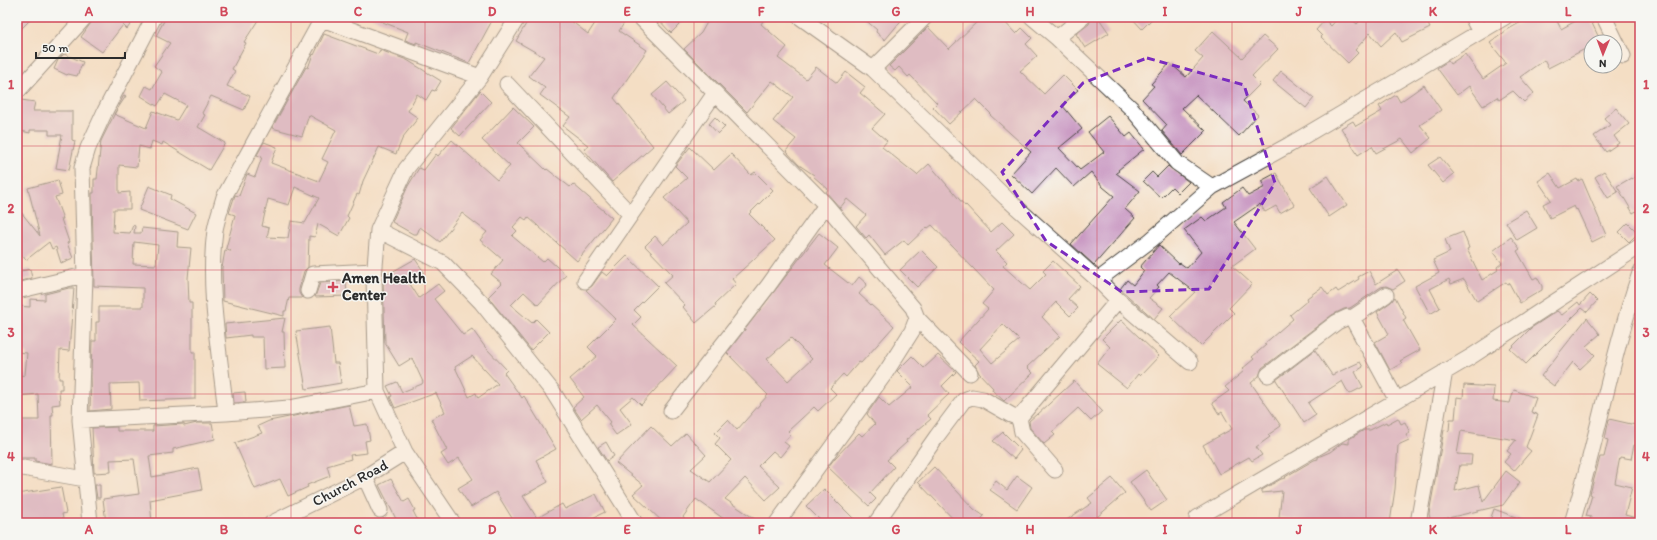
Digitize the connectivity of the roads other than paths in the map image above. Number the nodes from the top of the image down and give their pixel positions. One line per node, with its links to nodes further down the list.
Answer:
1 (85, 17): 19 (street)
2 (154, 17): 28 (street)
3 (518, 17): 17 (street)
4 (640, 17): 20 (street)
5 (800, 17): 16 (street)
6 (925, 17): 16 (street)
7 (1032, 17): 15 (street)
8 (1083, 17): 15 (street)
9 (1472, 17): 13 (street)
10 (1505, 17): 13 (street)
11 (1604, 17): 14 (street)
12 (322, 18): 17 (street); 44 (street)
13 (1480, 32): 21 (street)
14 (1612, 34)
15 (1057, 38): 21 (street)
16 (873, 69): 29 (street)
17 (480, 77): 24 (street)
18 (507, 84): 23 (street)
19 (17, 92)
20 (715, 93): 22 (street); 23 (street)
21 (1212, 187): 29 (street)
22 (826, 205): 35 (street); 43 (street)
23 (630, 214): 30 (street)
24 (378, 230): 26 (street); 57 (street)
25 (1640, 246): 38 (street)
26 (374, 271): 32 (street); 41 (street)
27 (1640, 273): 61 (street)
28 (85, 276): 31 (street); 46 (street)
29 (1098, 280): 34 (street)
30 (585, 282)
31 (17, 291)
32 (308, 291)
33 (1386, 295): 36 (street)
34 (1118, 300): 37 (street); 45 (street)
35 (917, 318): 39 (street); 58 (street)
36 (1352, 318): 40 (street); 42 (street)
37 (1190, 362)
38 (1445, 371): 42 (street); 60 (street)
39 (970, 373)
40 (1268, 375)
41 (377, 391): 44 (street); 47 (street)
42 (1396, 400): 53 (street)
43 (671, 411)
44 (226, 413): 46 (street)
45 (1018, 418): 49 (street); 59 (street)
46 (80, 420): 51 (street)
47 (405, 452): 50 (street, Church Road); 56 (street)
48 (17, 467): 51 (street)
49 (1055, 470)
50 (365, 477): 52 (street); 55 (street, Church Road)
51 (85, 480): 54 (street)
52 (380, 510)
53 (1197, 518)
54 (90, 523)
55 (272, 523)
56 (453, 523)
57 (635, 523)
58 (777, 523)
59 (876, 523)
60 (1418, 523)
61 (1572, 523)

